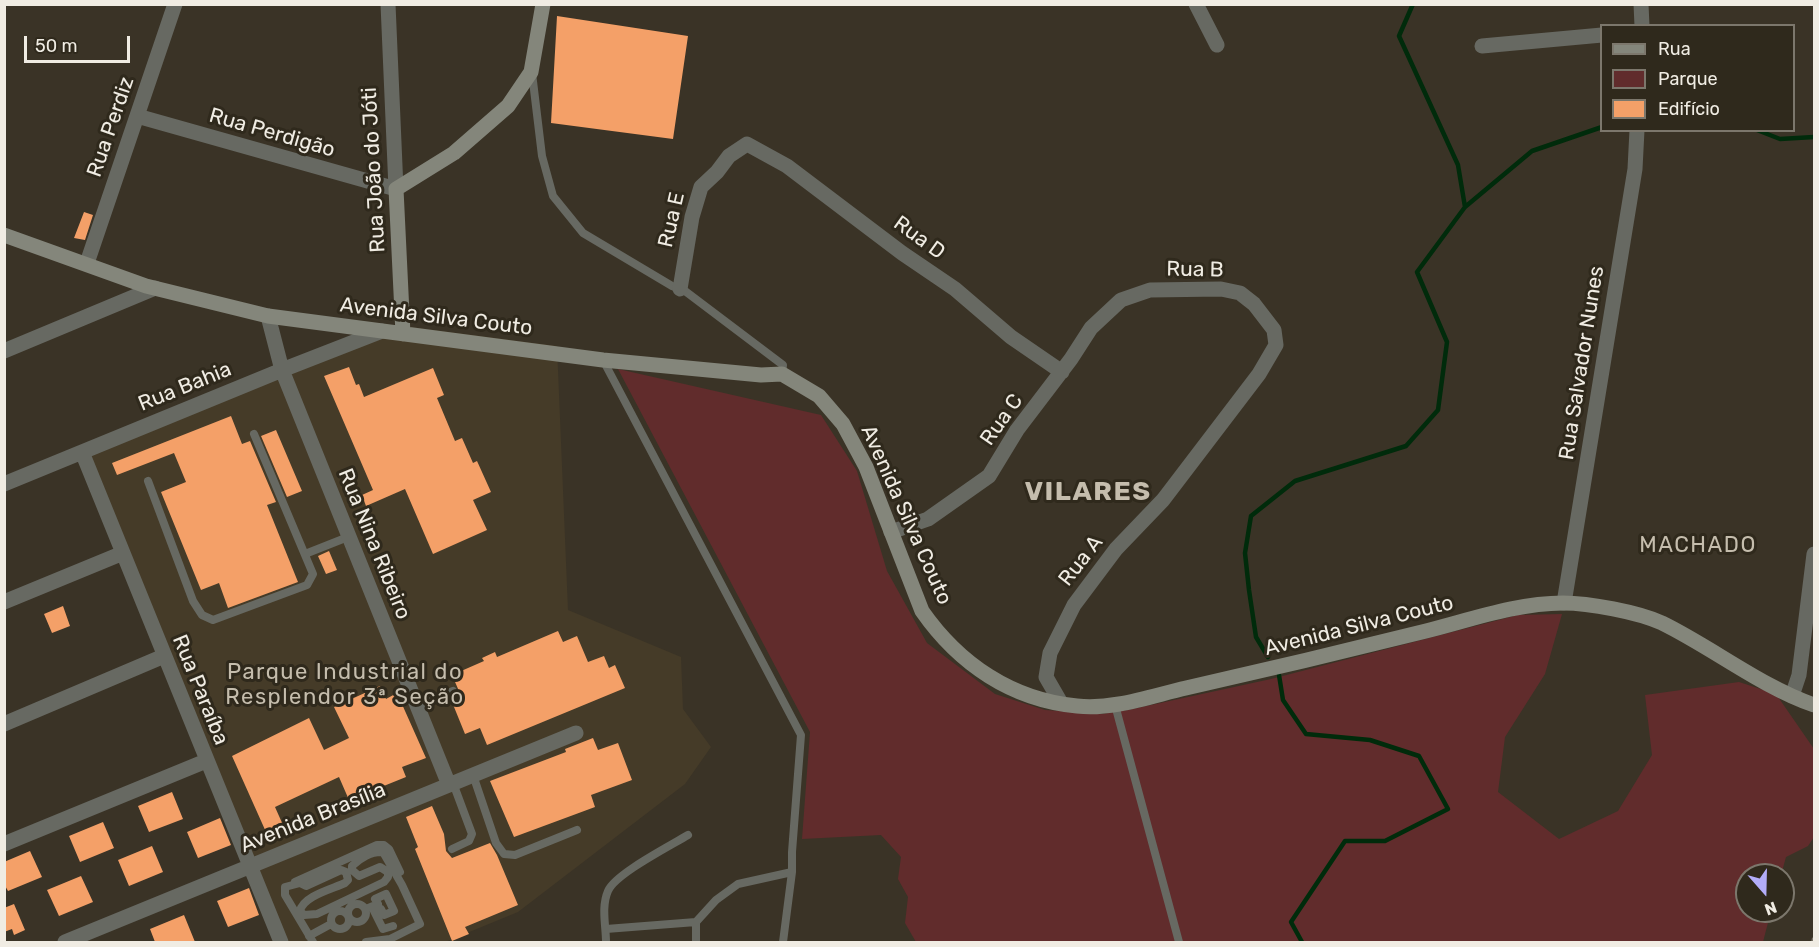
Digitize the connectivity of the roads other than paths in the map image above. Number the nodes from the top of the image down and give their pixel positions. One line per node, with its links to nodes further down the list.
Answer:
1 (175, 4): 11 (street, Rua Perdiz)
2 (388, 4): 14 (street, Rua João do Jóti)
3 (543, 4): 10 (main road)
4 (1196, 4): 8 (street)
5 (1641, 4): 6 (street)
6 (1642, 24)
7 (1600, 35): 9 (street)
8 (1216, 45)
9 (1482, 46)
10 (531, 72): 14 (main road); 18 (lane)
11 (137, 116): 14 (street, Rua Perdigão); 16 (street, Rua Perdiz)
12 (1638, 132): 39 (street, Rua Salvador Nunes)
13 (747, 144): 18 (street, Rua E); 27 (street, Rua D)
14 (396, 189): 22 (main road, Rua João do Jóti)
15 (4, 235): 16 (main road, Avenida Silva Couto)
16 (87, 263): 17 (main road, Avenida Silva Couto)
17 (155, 288): 20 (main road, Avenida Silva Couto); 24 (street)
18 (680, 289): 28 (lane)
19 (1121, 300): 23 (street, Rua B); 27 (street, Rua C)
20 (268, 316): 21 (main road, Avenida Silva Couto); 26 (street, Rua Nina Ribeiro)
21 (382, 331): 22 (main road, Avenida Silva Couto); 26 (street, Rua Bahia)
22 (404, 334): 25 (main road, Avenida Silva Couto)
23 (1276, 345): 43 (street, Rua A)
24 (4, 351)
25 (603, 360): 28 (main road, Avenida Silva Couto); 57 (lane)
26 (282, 370): 30 (street, Rua Bahia); 34 (street, Rua Nina Ribeiro)
27 (1062, 372): 33 (street, Rua C)
28 (782, 374): 33 (main road, Avenida Silva Couto)
29 (254, 434): 36 (lane)
30 (82, 452): 32 (street, Rua Bahia); 35 (street, Rua Paraíba)
31 (148, 481): 36 (lane)
32 (4, 484)
33 (891, 532): 43 (main road, Avenida Silva Couto)
34 (348, 537): 36 (lane); 46 (street, Rua Nina Ribeiro)
35 (123, 553): 38 (street); 40 (street, Rua Paraíba)
36 (305, 554)
37 (1815, 554): 42 (street)
38 (4, 602)
39 (1564, 603): 42 (main road, Avenida Silva Couto); 44 (main road, Avenida Silva Couto)
40 (164, 656): 47 (street); 49 (street, Rua Paraíba)
41 (453, 691): 46 (lane)
42 (1792, 696): 45 (main road, Avenida Silva Couto)
43 (1061, 703): 44 (main road, Avenida Silva Couto)
44 (1115, 705): 73 (lane)
45 (1815, 705)
46 (417, 706): 51 (street, Rua Nina Ribeiro)
47 (4, 724)
48 (576, 733): 50 (street, Avenida Brasília)
49 (207, 761): 54 (street); 56 (street, Rua Paraíba)
50 (473, 775): 51 (street, Avenida Brasília); 52 (lane)
51 (451, 784): 55 (lane); 56 (street, Avenida Brasília)
52 (577, 830)
53 (688, 835): 65 (lane)
54 (4, 844)
55 (452, 849)
56 (250, 867): 67 (street, Avenida Brasília); 68 (street, Rua Paraíba)
57 (792, 872): 62 (lane); 72 (lane)
58 (285, 886): 59 (lane); 66 (lane); 69 (lane)
59 (419, 908)
60 (366, 909): 61 (lane); 61 (lane); 64 (lane)
61 (348, 916): 63 (lane); 63 (lane)
62 (696, 922): 65 (lane); 71 (lane)
63 (331, 924): 66 (lane)
64 (393, 926)
65 (606, 928): 70 (lane)
66 (311, 939)
67 (65, 942)
68 (281, 942)
69 (366, 942)
70 (606, 942)
71 (696, 942)
72 (783, 942)
73 (1179, 942)

